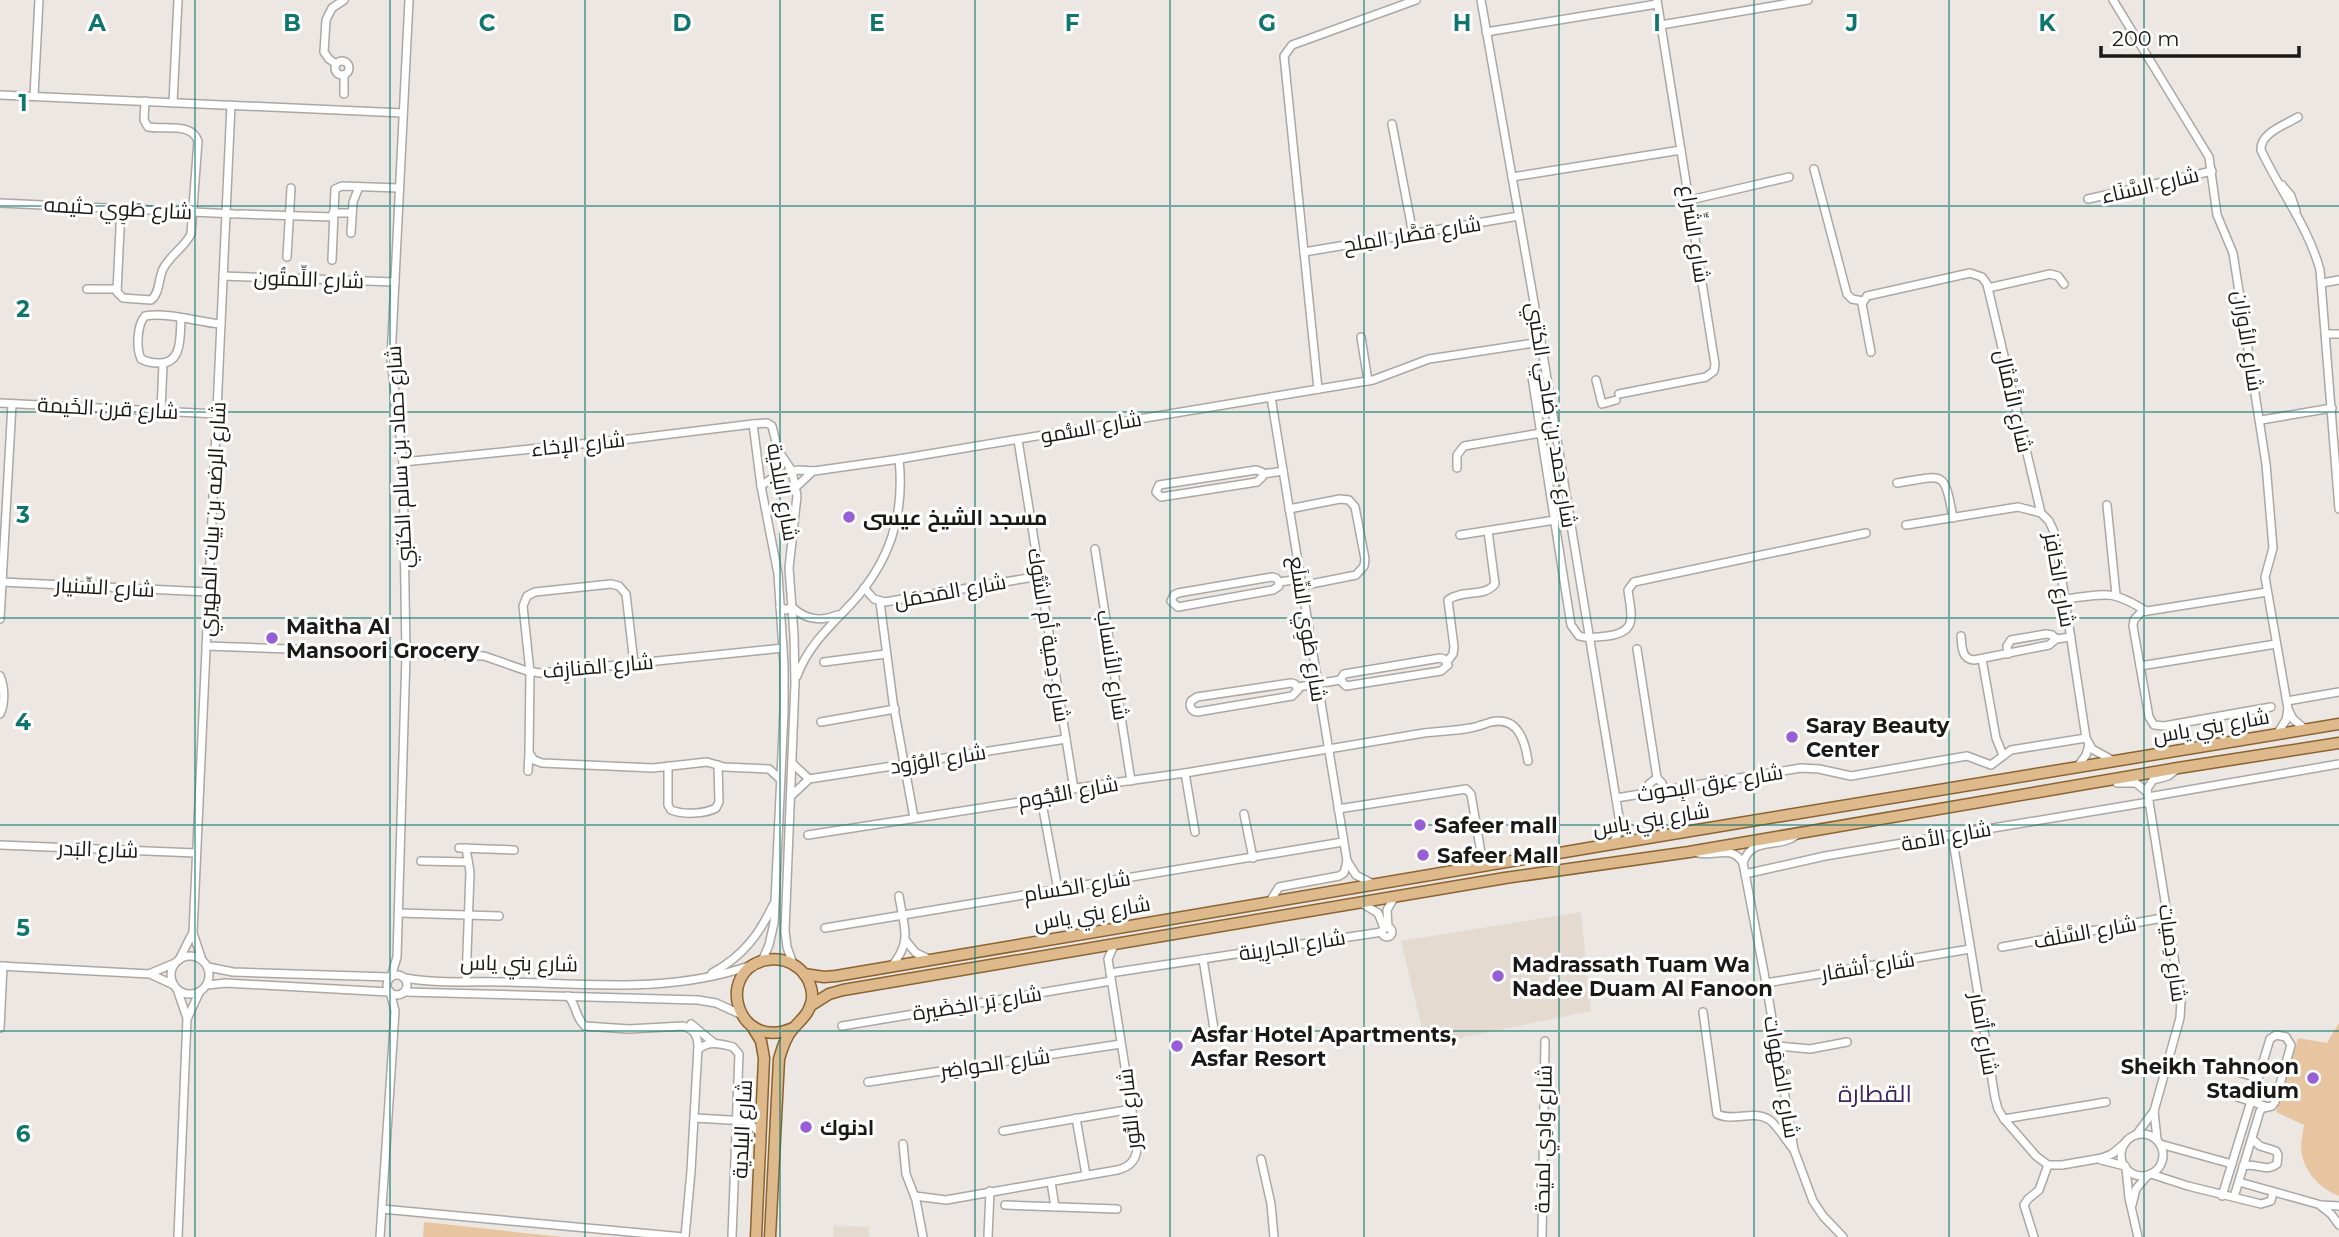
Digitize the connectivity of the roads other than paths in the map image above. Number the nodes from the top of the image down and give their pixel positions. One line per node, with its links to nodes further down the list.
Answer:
1 (39, 0): 13 (street)
2 (178, 0): 15 (street)
3 (344, 0): 17 (street)
4 (409, 0): 18 (street, شارع حماد بن سالم الكتبي)
5 (1416, 0): 41 (street)
6 (1481, 0): 11 (street, شارع حمد بن ضاحي الكتبي)
7 (1808, 0): 10 (street)
8 (2113, 0): 23 (street, شارع الأوزان)
9 (1657, 2): 10 (street, شارع الشِّراع); 11 (street)
10 (1661, 25): 21 (street, شارع الشِّراع)
11 (1486, 33): 24 (street, شارع حمد بن ضاحي الكتبي)
12 (0, 95): 13 (street)
13 (34, 96): 14 (street)
14 (145, 101): 15 (street); 33 (street)
15 (173, 103): 16 (street)
16 (231, 105): 17 (street); 34 (street, شارع الرضه بن بيات المهيري)
17 (344, 110): 18 (street)
18 (403, 113): 28 (street, شارع حماد بن سالم الكتبي)
19 (2298, 117): 47 (street)
20 (1392, 124): 40 (street)
21 (1681, 150): 24 (street); 30 (street, شارع الشِّراع)
22 (1814, 169): 52 (street)
23 (2212, 171): 29 (street, شارع السَّنَاء); 71 (street, شارع الأوزان)
24 (1512, 177): 38 (street, شارع حمد بن ضاحي الكتبي)
25 (1789, 177): 30 (street)
26 (359, 187): 28 (street); 35 (street); 37 (street)
27 (291, 188): 36 (street)
28 (400, 188): 46 (street, شارع حماد بن سالم الكتبي)
29 (2088, 199)
30 (1689, 200): 62 (street, شارع الشِّراع)
31 (0, 203): 32 (street, شارع طَوِي حثيمه)
32 (121, 208): 33 (street, شارع طَوِي حثيمه); 51 (street)
33 (194, 212): 34 (street, شارع طَوِي حثيمه); 51 (street)
34 (226, 213): 36 (street, شارع طَوِي حثيمه); 44 (street, شارع الرضه بن بيات المهيري)
35 (352, 213): 37 (street, شارع طَوِي حثيمه); 39 (street)
36 (289, 215): 37 (street, شارع طَوِي حثيمه); 42 (street)
37 (333, 215): 43 (street)
38 (1519, 216): 40 (street, شارع قصَّار المِلح); 58 (street, شارع حمد بن ضاحي الكتبي)
39 (351, 233)
40 (1412, 234): 41 (street, شارع قصَّار المِلح)
41 (1304, 252): 64 (street)
42 (287, 257)
43 (332, 260)
44 (223, 276): 46 (street, شارع اللِّمتُون); 54 (street, شارع الرضه بن بيات المهيري)
45 (2339, 280): 47 (street)
46 (395, 282): 78 (street, شارع حماد بن سالم الكتبي)
47 (2322, 283): 55 (street)
48 (2064, 284): 49 (street)
49 (1988, 288): 52 (street); 90 (street, شارع الأَمْثال)
50 (87, 289): 51 (street)
51 (117, 289)
52 (1863, 301): 59 (street)
53 (181, 318): 54 (street); 61 (street); 61 (street)
54 (221, 324): 70 (street, شارع الرضه بن بيات المهيري)
55 (2326, 334): 56 (street); 68 (street)
56 (2339, 334)
57 (1361, 337): 63 (street)
58 (1541, 342): 60 (street, شارع حمد بن ضاحي الكتبي); 63 (street, شارع السُّمو)
59 (1871, 352)
60 (1544, 363): 73 (street); 115 (street, شارع حمد بن ضاحي الكتبي)
61 (163, 364): 69 (street)
62 (1596, 380)
63 (1368, 381): 64 (street, شارع السُّمو)
64 (1318, 389): 65 (street, شارع السُّمو)
65 (1272, 397): 76 (street, شارع السُّمو); 82 (street, شارع طَوِي السِّلَع)
66 (0, 403): 67 (street, شارع قرن الخَيمة)
67 (12, 404): 69 (street, شارع قرن الخَيمة); 75 (street)
68 (2332, 408): 71 (street); 89 (street)
69 (162, 411): 70 (street, شارع قرن الخَيمة)
70 (217, 414): 103 (street, شارع الرضه بن بيات المهيري)
71 (2261, 420): 104 (street, شارع الأوزان)
72 (753, 424): 78 (street, شارع الإخاء); 80 (street, شارع البلدية); 85 (street, شارع البلدية)
73 (1541, 433): 79 (street); 92 (street)
74 (0, 435): 75 (street)
75 (10, 436): 99 (street)
76 (1018, 440): 77 (street, شارع السُّمو); 98 (street, شارع دِمية أم الشُّوك)
77 (899, 459): 81 (street, شارع السُّمو); 102 (street)
78 (403, 461): 123 (street, شارع حماد بن سالم الكتبي)
79 (1457, 468)
80 (792, 471): 81 (street, شارع السُّمو); 85 (street, شارع السُّمو); 86 (street, شارع البلدية)
81 (814, 471): 86 (street)
82 (1283, 471): 83 (street); 88 (street, شارع طَوِي السِّلَع)
83 (1263, 474): 83 (street)
84 (1897, 483): 91 (street)
85 (761, 486): 108 (street, شارع البلدية)
86 (796, 487): 109 (street, شارع البلدية)
87 (2107, 505): 105 (street)
88 (1289, 509): 101 (street, شارع طَوِي السِّلَع); 101 (street)
89 (2339, 509)
90 (2040, 513): 91 (street, شارع الحَافِز); 106 (street, شارع الحَافِز)
91 (1953, 518): 93 (street, شارع الحَافِز)
92 (1555, 520): 94 (street); 115 (street)
93 (1906, 526)
94 (1488, 531): 96 (street); 126 (street)
95 (1866, 533): 115 (street)
96 (1460, 535)
97 (1095, 549): 169 (street, شارع الأنساب)
98 (1040, 576): 107 (street, شارع المَحمَل); 146 (street, شارع دِمية أم الشُّوك)
99 (2, 582): 103 (street, شارع السِّنيار); 112 (street)
100 (1279, 582): 100 (street); 101 (street)
101 (1300, 582): 135 (street, شارع طَوِي السِّلَع)
102 (864, 588): 107 (street, شارع المَحمَل); 111 (street)
103 (208, 592): 118 (street, شارع الرضه بن بيات المهيري)
104 (2267, 592): 110 (street); 117 (street, شارع الأوزان)
105 (2116, 595): 106 (street); 110 (street)
106 (2066, 599): 114 (street, شارع الحَافِز)
107 (880, 602): 121 (street)
108 (780, 607): 109 (street); 119 (street, شارع البلدية)
109 (792, 607): 111 (street); 128 (street, شارع البلدية)
110 (2146, 611): 130 (street)
111 (841, 613): 134 (street)
112 (0, 619)
113 (1961, 636): 124 (street)
114 (2071, 637): 116 (street); 147 (street, شارع الحَافِز)
115 (1590, 638): 176 (street, شارع حمد بن ضاحي الكتبي)
116 (2056, 639): 122 (street); 122 (street)
117 (2276, 644): 130 (street); 138 (street, شارع الأوزان)
118 (206, 646): 123 (street, شارع المَنازِف); 192 (street, شارع الرضه بن بيات المهيري)
119 (783, 648): 127 (street, شارع المَنازِف); 129 (street, شارع البلدية)
120 (1637, 649): 165 (street)
121 (886, 654): 125 (street); 140 (street)
122 (2008, 654): 124 (street)
123 (406, 655): 131 (street, شارع المَنازِف); 209 (street, شارع حماد بن سالم الكتبي)
124 (1982, 659): 151 (street)
125 (824, 662)
126 (1447, 662): 133 (street); 133 (street)
127 (634, 663): 131 (street, شارع المَنازِف); 131 (street)
128 (795, 664): 129 (street); 134 (street, شارع البلدية)
129 (784, 665): 152 (street, شارع البلدية)
130 (2140, 666): 139 (street)
131 (530, 672): 150 (street)
132 (1, 679): 141 (street)
133 (1340, 680): 135 (street)
134 (795, 683): 155 (street, شارع البلدية)
135 (1317, 684): 136 (street); 149 (street, شارع طَوِي السِّلَع)
136 (1298, 687): 136 (street)
137 (2339, 692): 138 (street)
138 (2287, 705): 144 (street, شارع الأوزان); 145 (street)
139 (2272, 708)
140 (894, 709): 142 (street); 156 (street)
141 (0, 715)
142 (821, 722)
143 (2339, 724): 144 (main road, شارع بني ياس)
144 (2305, 729): 145 (main road, شارع بني ياس)
145 (2277, 734): 154 (main road, شارع بني ياس)
146 (1066, 739): 156 (street, شارع الوُرُود); 170 (street, شارع دِمية أم الشُّوك)
147 (2088, 741): 151 (street, شارع عِرق البِحوث); 154 (street); 160 (street)
148 (2339, 743): 161 (main road, شارع بني ياس)
149 (1328, 750): 153 (street, شارع النُّجُوم); 164 (street, شارع النُّجُوم); 177 (street, شارع طَوِي السِّلَع)
150 (529, 753): 159 (street); 163 (street)
151 (2003, 755): 171 (street, شارع عِرق البِحوث)
152 (781, 759): 162 (street); 166 (street, شارع البلدية)
153 (1528, 761)
154 (2116, 761): 160 (main road, شارع بني ياس)
155 (792, 762): 167 (street); 173 (street, شارع البلدية)
156 (904, 764): 167 (street, شارع الوُرُود); 179 (street)
157 (2339, 764): 174 (street, شارع الأمة)
158 (718, 765): 159 (street); 159 (street); 162 (street)
159 (668, 766)
160 (2077, 768): 184 (main road, شارع بني ياس)
161 (2178, 768): 168 (main road, شارع بني ياس); 174 (street)
162 (769, 769): 166 (street)
163 (528, 771)
164 (1185, 773): 169 (street, شارع النُّجُوم); 181 (street)
165 (1657, 778): 171 (street); 172 (street)
166 (780, 779): 206 (street, شارع البلدية)
167 (810, 779): 173 (street)
168 (2105, 780): 174 (street); 182 (main road, شارع بني ياس)
169 (1131, 781): 170 (street, شارع النُّجُوم)
170 (1074, 789): 175 (street, شارع النُّجُوم)
171 (1664, 790): 172 (street, شارع عِرق البِحوث)
172 (1647, 793): 176 (street, شارع عِرق البِحوث)
173 (791, 796): 230 (street, شارع البلدية)
174 (2148, 797): 185 (street, شارع الأمة); 214 (street, شارع دِميات)
175 (1041, 798): 179 (street, شارع النُّجُوم); 202 (street)
176 (1616, 798): 180 (street, شارع حمد بن ضاحي الكتبي)
177 (1338, 809): 187 (street, شارع طَوِي السِّلَع); 199 (street)
178 (1244, 814): 194 (street)
179 (914, 818): 183 (street, شارع النُّجُوم)
180 (1620, 830): 186 (street); 188 (street)
181 (1195, 832)
182 (1797, 833): 191 (main road, شارع بني ياس); 198 (street)
183 (808, 835)
184 (1673, 835): 186 (main road, شارع بني ياس); 193 (main road)
185 (1952, 835): 200 (street, شارع الأمة); 222 (street, شارع أتمار)
186 (1636, 841): 188 (main road, شارع بني ياس)
187 (1343, 842): 194 (street, شارع الحُسام); 196 (street, شارع طَوِي السِّلَع)
188 (1612, 844): 199 (main road, شارع بني ياس)
189 (0, 845): 192 (street, شارع البَدر)
190 (514, 850): 197 (street)
191 (1689, 852): 193 (main road, شارع بني ياس); 198 (street)
192 (196, 853): 217 (street, شارع الرضه بن بيات المهيري)
193 (1662, 855): 205 (main road, شارع بني ياس)
194 (1253, 858): 202 (street, شارع الحُسام)
195 (421, 861): 197 (street)
196 (1347, 861): 201 (street); 208 (street)
197 (468, 862): 211 (street)
198 (1743, 863): 200 (street, شارع الصَّهَوات)
199 (1498, 864): 201 (main road, شارع بني ياس)
200 (1745, 874): 241 (street, شارع الصَّهَوات)
201 (1377, 884): 203 (main road, شارع بني ياس)
202 (1058, 890): 212 (street, شارع الحُسام)
203 (1329, 892): 208 (main road, شارع بني ياس); 210 (main road)
204 (900, 896): 212 (street)
205 (1395, 896): 207 (main road, شارع بني ياس); 216 (street)
206 (774, 901): 229 (street, شارع البلدية); 239 (street)
207 (1359, 902): 210 (main road, شارع بني ياس); 216 (street)
208 (1269, 903): 227 (main road, شارع بني ياس)
209 (399, 913): 211 (street); 223 (street, شارع حماد بن سالم الكتبي)
210 (1297, 913): 219 (main road, شارع بني ياس)
211 (469, 915): 213 (street); 240 (street)
212 (902, 915): 215 (street, شارع الحُسام); 218 (street)
213 (499, 916)
214 (2168, 917): 221 (street, شارع السَّلَف); 276 (street, شارع دِميات)
215 (825, 928)
216 (1384, 929): 225 (street, شارع الجارِينة)
217 (192, 933): 226 (street, شارع الرضه بن بيات المهيري); 228 (street, شارع الرضه بن بيات المهيري)
218 (906, 940): 227 (street); 233 (street)
219 (1115, 943): 220 (main road, شارع بني ياس); 224 (street)
220 (1093, 947): 224 (street); 249 (main road, شارع بني ياس)
221 (2001, 947)
222 (1970, 949): 241 (street, شارع أشقار); 279 (street, شارع أتمار)
223 (397, 957): 236 (street, شارع حماد بن سالم الكتبي); 238 (street, شارع حماد بن سالم الكتبي)
224 (1108, 959): 237 (street, شارع النُّور)
225 (1203, 959): 237 (street, شارع الجارِينة); 260 (street)
226 (202, 960): 228 (street); 232 (street)
227 (932, 960): 233 (main road, شارع بني ياس)
228 (177, 961): 234 (street); 243 (street)
229 (759, 962): 230 (main road); 239 (street, شارع بني ياس); 253 (main road)
230 (793, 964): 235 (main road)
231 (1, 966): 234 (street); 258 (street)
232 (208, 967): 236 (street); 242 (street)
233 (891, 967): 235 (main road, شارع بني ياس)
234 (150, 974): 243 (street)
235 (804, 974): 249 (main road)
236 (390, 977): 238 (street); 245 (street)
237 (1111, 977): 257 (street, شارع بَر الخِضَيرة); 264 (street, شارع النُّور)
238 (405, 978): 240 (street, شارع بني ياس); 246 (street)
239 (704, 978): 240 (street, شارع بني ياس)
240 (466, 981)
241 (1766, 983): 265 (street, شارع الصَّهَوات)
242 (207, 985): 244 (street); 245 (street)
243 (175, 987): 244 (street); 254 (street)
244 (200, 992): 254 (street)
245 (390, 992): 246 (street); 250 (street)
246 (404, 992): 247 (street, شارع بني ياس); 250 (street)
247 (568, 996): 248 (street, شارع بني ياس); 251 (street)
248 (586, 996): 251 (street); 253 (street, شارع بني ياس)
249 (810, 1006): 259 (main road)
250 (396, 1010): 309 (street)
251 (577, 1010): 255 (street)
252 (1703, 1012): 289 (street)
253 (743, 1016): 256 (main road)
254 (187, 1017): 314 (street)
255 (670, 1025): 263 (street); 266 (street)
256 (751, 1026): 259 (main road); 273 (main road, شارع البلدية)
257 (842, 1026)
258 (0, 1028)
259 (793, 1028): 319 (main road, شارع البلدية)
260 (1214, 1029)
261 (1545, 1041): 323 (street, شارع وادِي لميَحة)
262 (1847, 1042): 265 (street)
263 (715, 1044): 266 (street); 280 (street)
264 (1121, 1044): 269 (street, شارع الحواضِر); 275 (street, شارع النُّور)
265 (1777, 1046): 289 (street, شارع الصَّهَوات)
266 (698, 1051): 277 (street)
267 (2224, 1068): 268 (street)
268 (2258, 1078): 271 (street); 274 (street)
269 (868, 1082)
270 (2218, 1091): 271 (street)
271 (2251, 1101): 274 (street); 292 (street)
272 (2106, 1102): 279 (street)
273 (763, 1104): 281 (street); 284 (main road, شارع البلدية)
274 (2269, 1107): 285 (street)
275 (1132, 1109): 278 (street); 297 (street, شارع النُّور)
276 (2154, 1111): 283 (street, شارع دِميات); 286 (street, شارع دِميات)
277 (695, 1118): 280 (street); 316 (street)
278 (1076, 1118): 282 (street); 297 (street)
279 (2004, 1119): 293 (street, شارع أتمار)
280 (738, 1120): 281 (street); 317 (street)
281 (747, 1121): 284 (street)
282 (1003, 1131)
283 (2136, 1135): 286 (street); 287 (street)
284 (761, 1137): 318 (main road, شارع البلدية)
285 (2252, 1139): 294 (street); 294 (street)
286 (2158, 1142): 292 (street); 296 (street)
287 (2125, 1143): 291 (street); 295 (street)
288 (903, 1144): 302 (street)
289 (1794, 1150): 324 (street, شارع الصَّهَوات)
290 (1261, 1159): 322 (street)
291 (2097, 1159): 293 (street); 295 (street)
292 (2232, 1164): 303 (street)
293 (2048, 1165): 325 (street)
294 (2244, 1166): 299 (street)
295 (2125, 1167): 296 (street); 311 (street)
296 (2150, 1174): 303 (street); 311 (street)
297 (1086, 1175): 298 (street, شارع النُّور)
298 (1051, 1182): 300 (street, شارع النُّور); 308 (street)
299 (2239, 1182): 301 (street); 304 (street)
300 (990, 1191): 302 (street, شارع النُّور); 321 (street)
301 (2273, 1192): 304 (street); 306 (street)
302 (915, 1196): 320 (street)
303 (2222, 1196): 304 (street)
304 (2234, 1197)
305 (1006, 1205): 308 (street)
306 (2321, 1205): 307 (street); 313 (street)
307 (2339, 1206)
308 (1055, 1207): 310 (street)
309 (382, 1209): 315 (street); 316 (street)
310 (1117, 1209)
311 (2131, 1209): 326 (street)
312 (2339, 1215): 313 (street)
313 (2339, 1224)
314 (178, 1237)
315 (380, 1237)
316 (684, 1237)
317 (732, 1237)
318 (756, 1237)
319 (770, 1237)
320 (923, 1237)
321 (988, 1237)
322 (1274, 1237)
323 (1542, 1237)
324 (1843, 1237)
325 (2034, 1237)
326 (2138, 1237)

